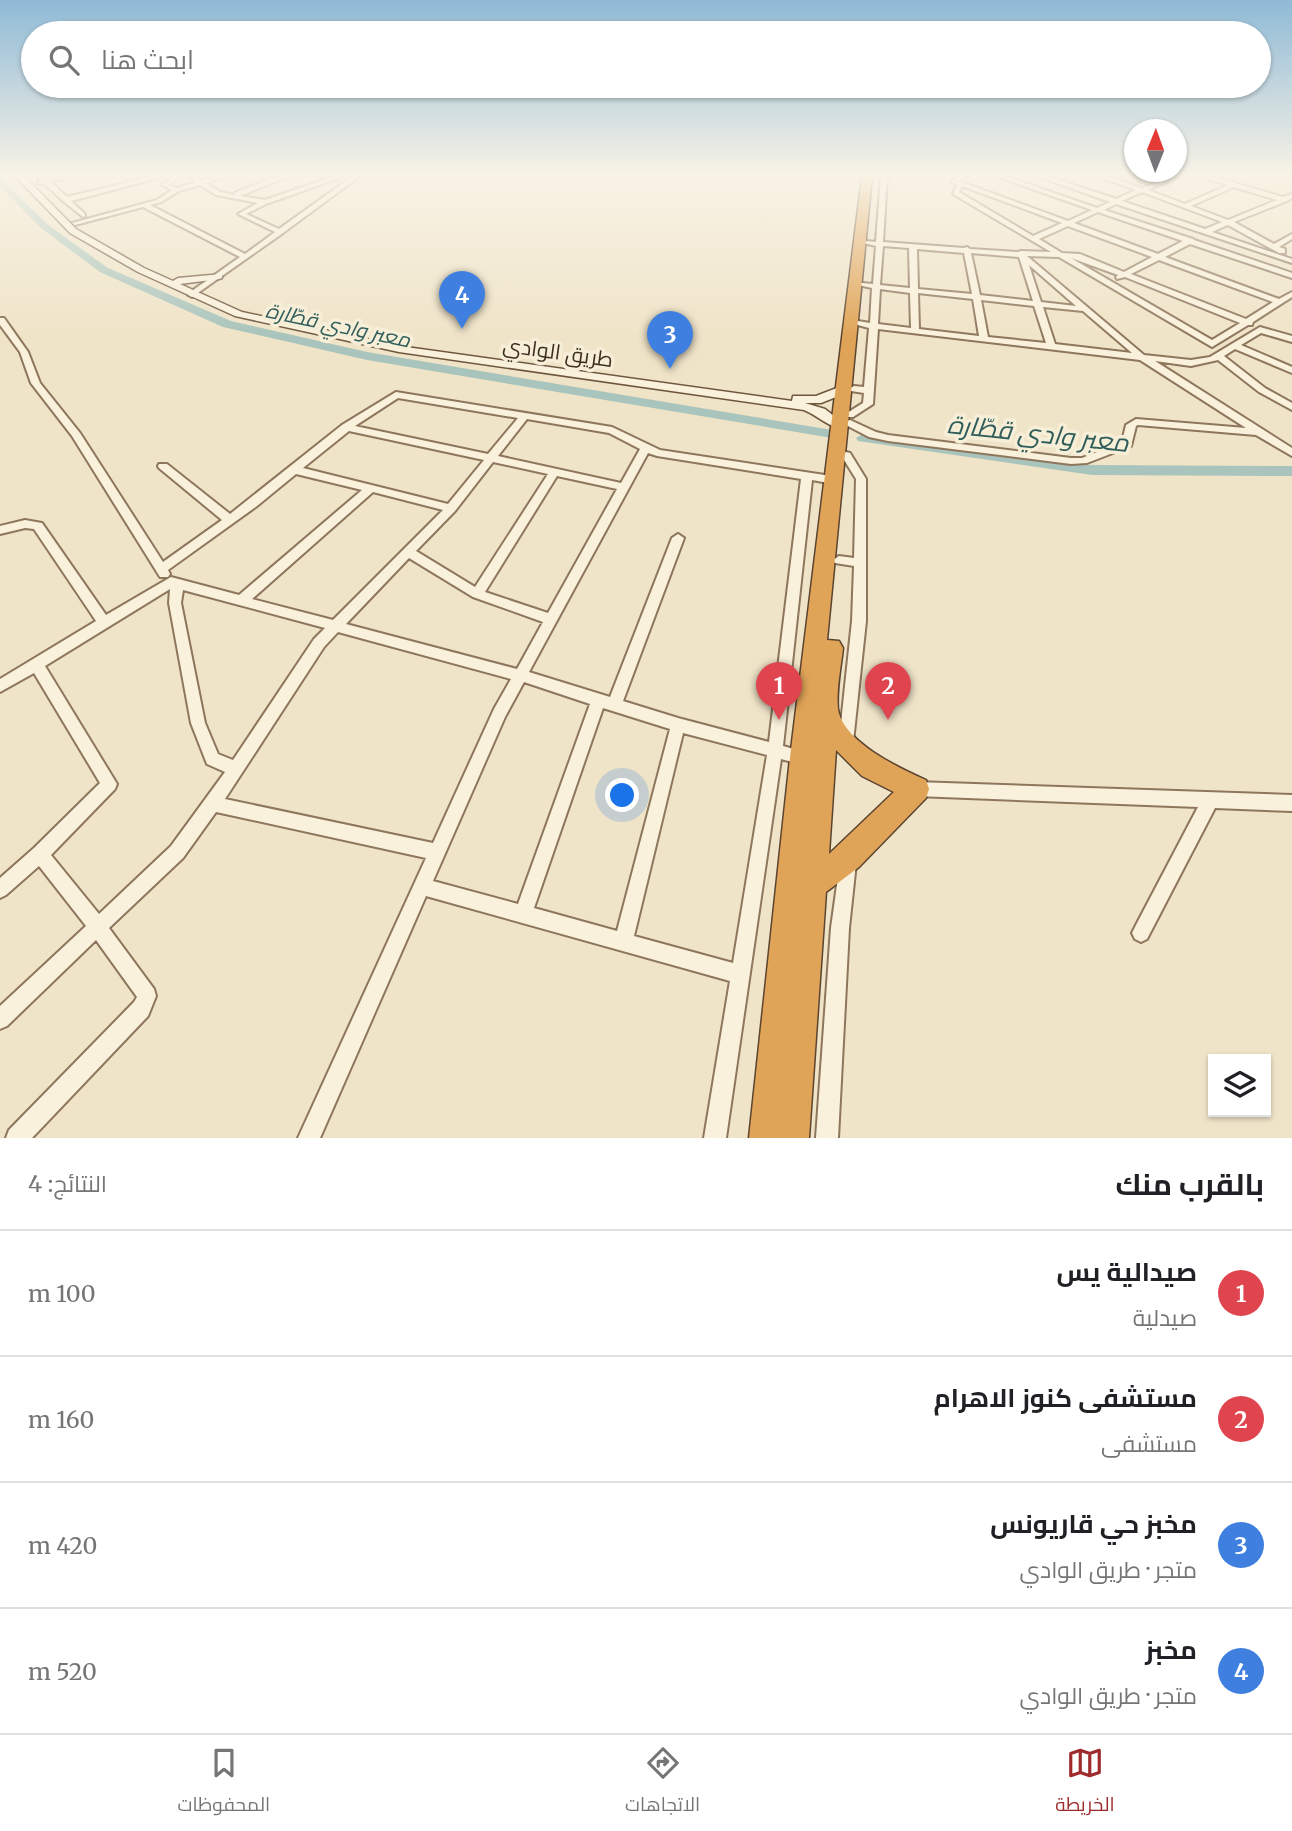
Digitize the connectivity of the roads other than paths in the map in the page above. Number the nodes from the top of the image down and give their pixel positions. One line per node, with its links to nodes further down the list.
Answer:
1 (72, 229): 36 (main road, طريق الوادي)
2 (95, 229): 32 (main road, طريق الوادي)
3 (191, 229): 26 (street)
4 (275, 229): 15 (street)
5 (285, 229): 15 (street)
6 (871, 229): 55 (highway)
7 (874, 229): 20 (highway)
8 (1016, 229): 18 (street)
9 (1057, 229): 18 (street)
10 (1083, 229): 27 (street)
11 (1155, 229): 19 (street)
12 (1198, 229): 16 (street)
13 (1214, 229): 16 (street)
14 (1241, 229): 22 (street)
15 (281, 232): 26 (street)
16 (1207, 232): 19 (street); 28 (street)
17 (1292, 236): 22 (street)
18 (1033, 239): 25 (street)
19 (1189, 241): 27 (street); 31 (street)
20 (874, 243): 21 (street); 34 (highway)
21 (912, 246): 23 (street); 35 (street)
22 (1274, 247): 28 (street)
23 (967, 249): 24 (street); 38 (street)
24 (1020, 254): 25 (street); 41 (street); 42 (street)
25 (1058, 254): 29 (street); 33 (street)
26 (246, 257): 30 (street)
27 (1157, 257): 29 (street); 40 (street)
28 (1292, 259)
29 (1124, 274): 33 (street); 44 (street)
30 (219, 276): 32 (main road); 36 (street); 39 (main road)
31 (1292, 276)
32 (178, 281): 36 (main road, طريق الوادي)
33 (1107, 283): 44 (street)
34 (870, 286): 35 (street); 45 (highway)
35 (915, 291): 38 (street); 46 (street)
36 (195, 293): 39 (main road, طريق الوادي); 51 (main road, طريق الوادي)
37 (1292, 294): 40 (street)
38 (978, 298): 41 (street); 47 (street)
39 (219, 300): 51 (main road, طريق الوادي)
40 (1280, 302): 44 (street)
41 (1040, 304): 42 (street); 49 (street)
42 (1086, 309): 53 (street)
43 (1, 320): 78 (street)
44 (1249, 323)
45 (867, 326): 46 (street); 55 (highway)
46 (915, 332): 47 (street)
47 (984, 338): 49 (street)
48 (1292, 339): 50 (street)
49 (1051, 346): 53 (street)
50 (1235, 346): 52 (street); 54 (street)
51 (418, 349): 56 (main road, طريق الوادي)
52 (1218, 355): 53 (street); 57 (street)
53 (1143, 358): 61 (street)
54 (1292, 370)
55 (855, 390): 56 (main road, طريق الوادي); 59 (highway)
56 (806, 403): 59 (main road, طريق الوادي)
57 (1292, 407)
58 (524, 417): 60 (street); 62 (street); 64 (street)
59 (847, 421): 61 (street); 69 (highway); 77 (highway)
60 (346, 427): 64 (street); 66 (street)
61 (1259, 432): 63 (street)
62 (645, 449): 68 (street); 70 (street)
63 (1292, 453)
64 (490, 459): 67 (street); 72 (street)
65 (163, 466): 73 (street)
66 (296, 470): 71 (street); 73 (street)
67 (554, 473): 70 (street); 80 (street)
68 (807, 476): 69 (street); 92 (street)
69 (834, 480): 93 (highway)
70 (624, 487): 82 (street)
71 (371, 488): 72 (street); 81 (street)
72 (451, 508): 76 (street)
73 (230, 520): 78 (street)
74 (0, 530): 83 (street)
75 (678, 538): 88 (street)
76 (409, 552): 80 (street); 84 (street)
77 (850, 561): 89 (highway); 91 (street)
78 (160, 570): 79 (street)
79 (174, 582): 81 (street); 83 (street); 94 (street)
80 (477, 594): 82 (street)
81 (241, 601): 84 (street)
82 (551, 620): 86 (street)
83 (104, 623): 85 (street)
84 (336, 626): 86 (street); 94 (street)
85 (36, 664): 87 (street); 100 (street)
86 (519, 675): 88 (street); 99 (street)
87 (0, 686)
88 (607, 702): 90 (street); 105 (street)
89 (825, 711): 91 (highway); 102 (highway)
90 (678, 725): 92 (street); 108 (street)
91 (845, 746): 95 (highway)
92 (775, 751): 93 (street); 109 (street)
93 (803, 758): 115 (highway)
94 (237, 769): 98 (street)
95 (916, 789): 96 (street); 101 (highway)
96 (1211, 799): 97 (street); 107 (street)
97 (1292, 803)
98 (213, 804): 99 (street); 106 (street)
99 (436, 852): 103 (street)
100 (40, 854): 104 (street); 106 (street)
101 (849, 857): 102 (highway); 116 (street)
102 (812, 884): 111 (highway)
103 (421, 886): 105 (street); 113 (street)
104 (0, 890)
105 (523, 914): 108 (street)
106 (97, 926): 110 (street); 112 (street)
107 (1141, 933)
108 (624, 942): 109 (street)
109 (741, 975): 114 (street)
110 (0, 1019)
111 (798, 1136)
112 (17, 1138)
113 (309, 1138)
114 (715, 1138)
115 (767, 1138)
116 (827, 1138)

